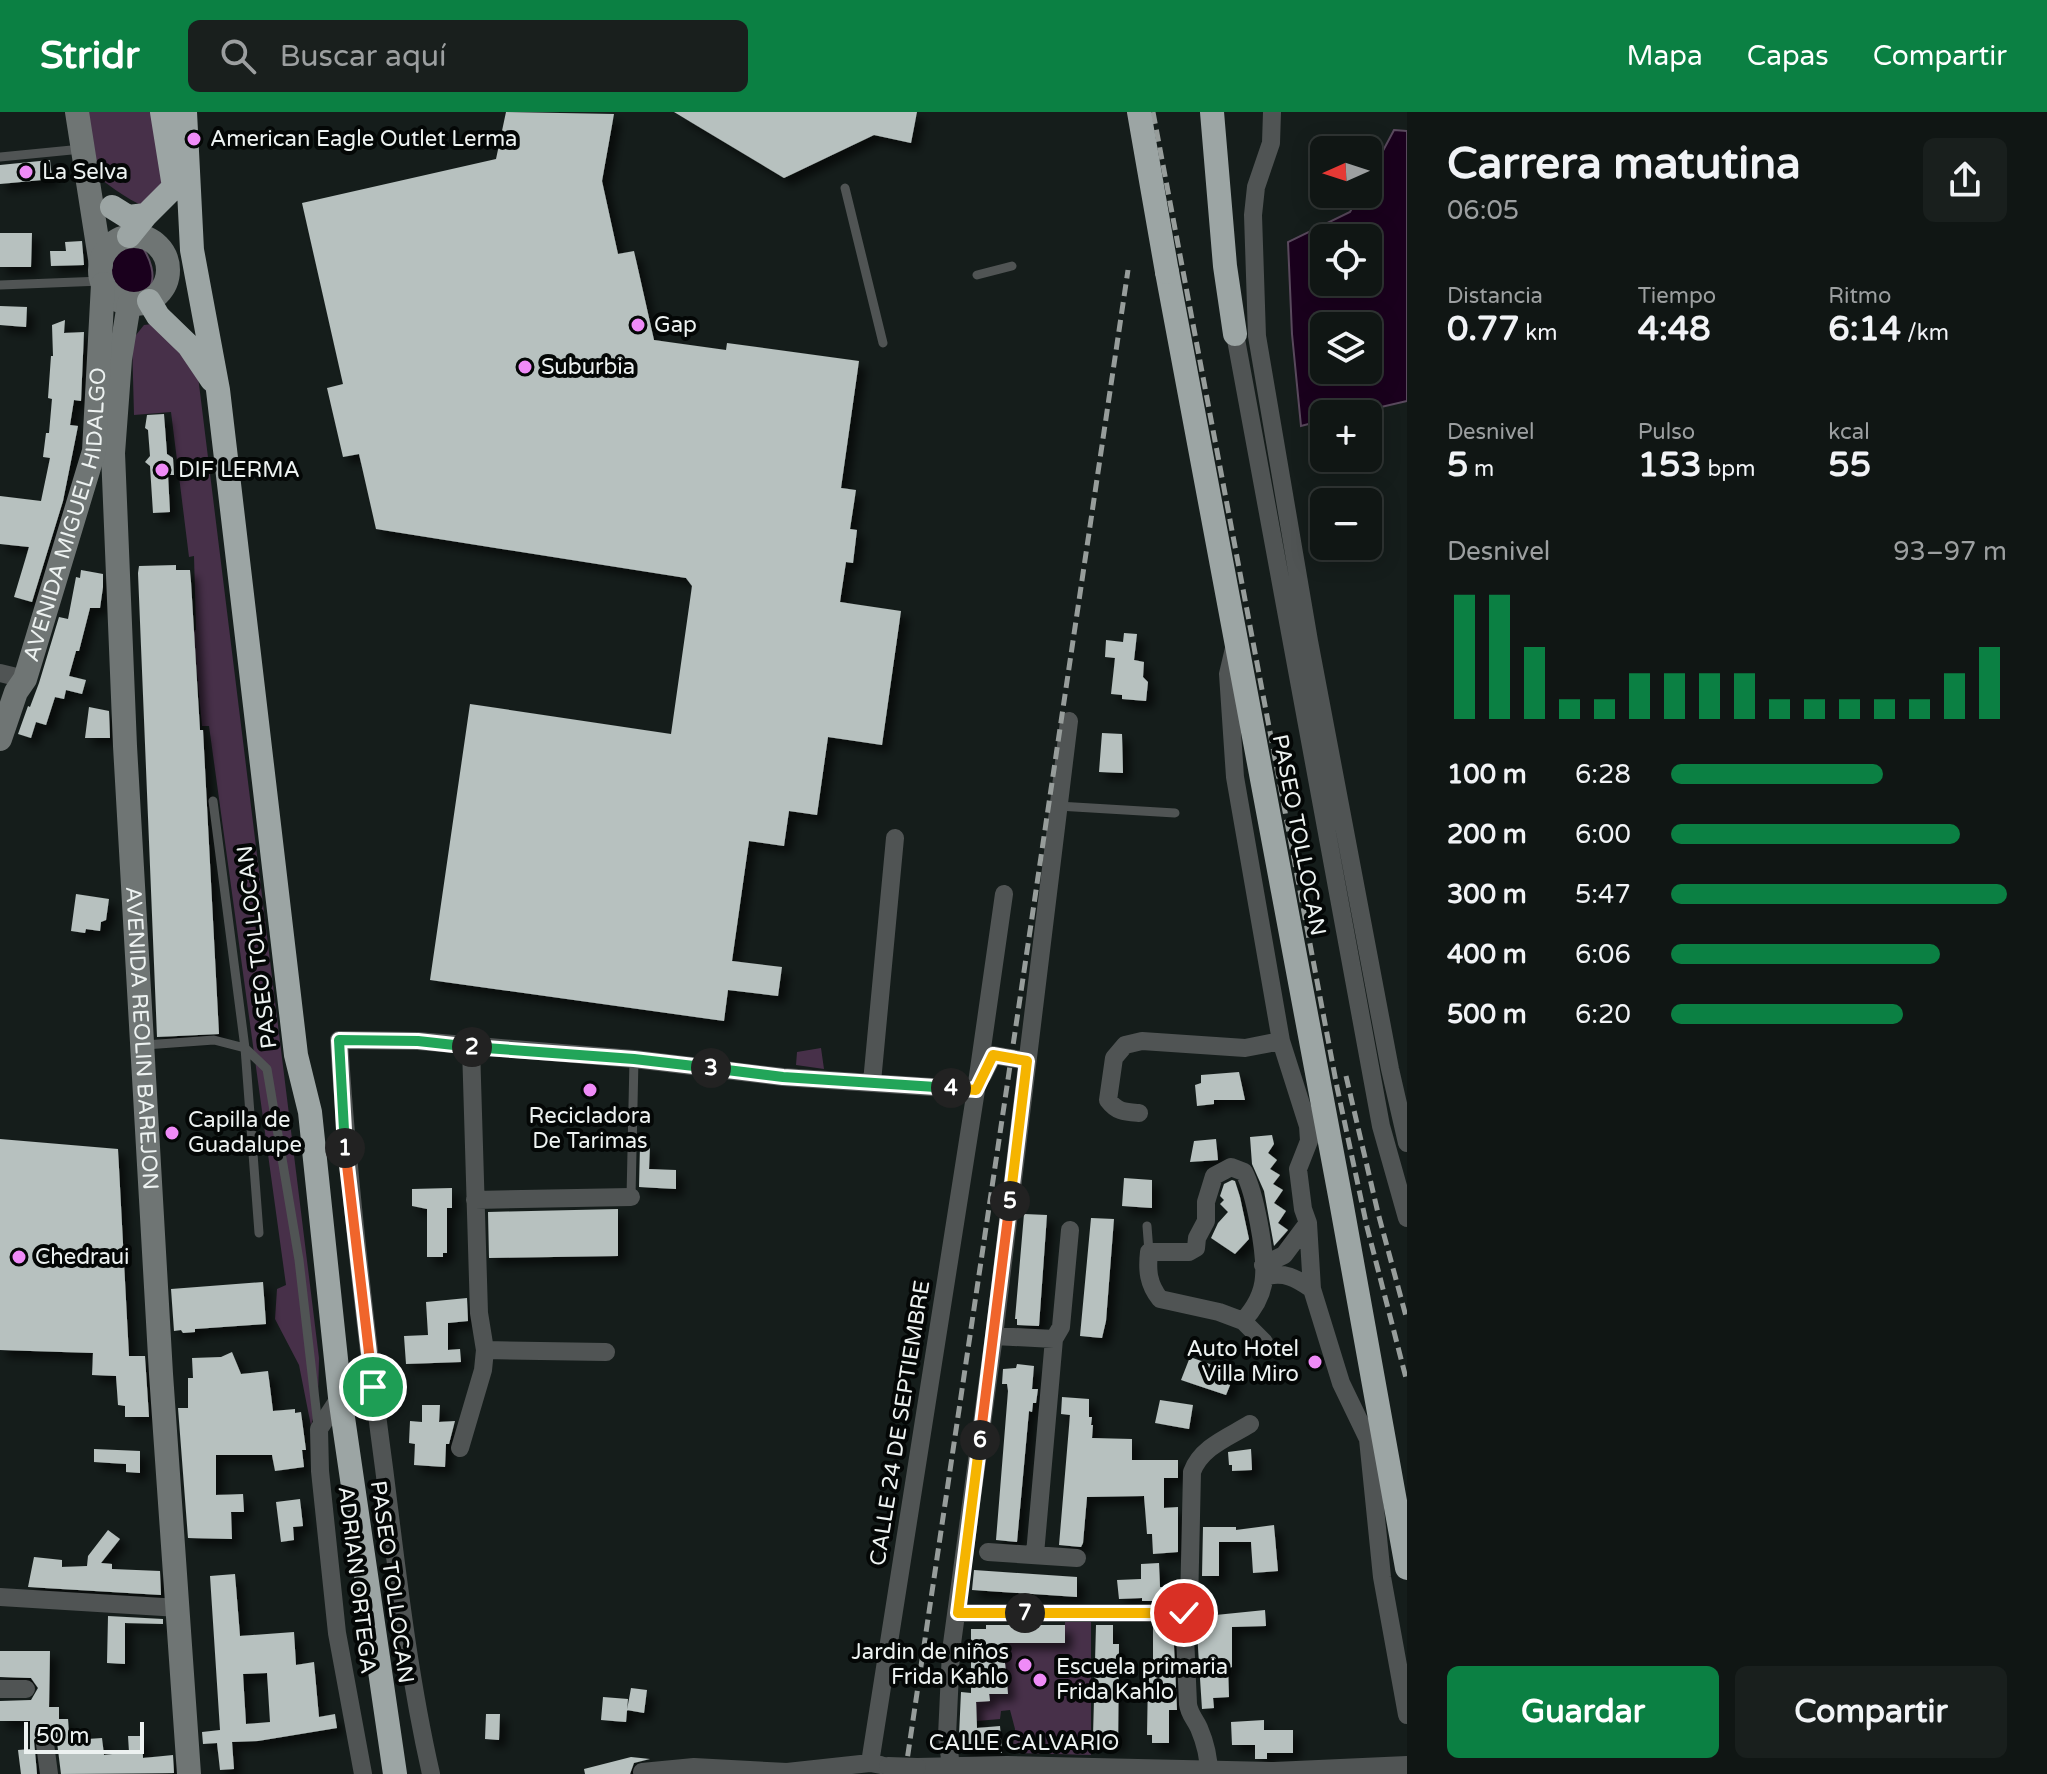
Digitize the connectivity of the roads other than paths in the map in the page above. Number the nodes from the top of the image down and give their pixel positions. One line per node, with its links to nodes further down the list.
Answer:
1 (77, 112): 8 (main road, AVENIDA MIGUEL HIDALGO)
2 (162, 112): 9 (highway)
3 (185, 112): 14 (highway, PASEO TOLLOCAN)
4 (1139, 112): 24 (highway, PASEO TOLLOCAN, bridge)
5 (1212, 112): 20 (highway)
6 (1272, 112): 43 (street)
7 (0, 157): 8 (lane)
8 (84, 159): 11 (main road); 17 (main road, AVENIDA MIGUEL HIDALGO)
9 (174, 187): 12 (highway); 14 (street)
10 (845, 188): 21 (lane)
11 (112, 207): 12 (highway); 13 (main road)
12 (146, 215): 13 (highway)
13 (129, 236): 17 (main road); 19 (main road)
14 (192, 250): 22 (highway, PASEO TOLLOCAN)
15 (1012, 266): 16 (lane)
16 (977, 275)
17 (102, 277): 18 (lane); 19 (main road); 23 (main road, AVENIDA MIGUEL HIDALGO)
18 (0, 285)
19 (139, 302): 22 (highway); 23 (main road, AVENIDA REOLIN BAREJON)
20 (1235, 334): 46 (street)
21 (883, 343)
22 (218, 390): 60 (highway, PASEO TOLLOCAN)
23 (104, 452): 26 (main road, AVENIDA MIGUEL HIDALGO); 35 (main road, AVENIDA REOLIN BAREJON)
24 (1236, 640): 34 (street); 67 (highway, PASEO TOLLOCAN)
25 (0, 673): 26 (street)
26 (14, 686): 28 (main road, AVENIDA MIGUEL HIDALGO)
27 (1069, 721): 30 (street)
28 (0, 739)
29 (213, 801): 37 (lane)
30 (1058, 806): 31 (lane); 39 (street)
31 (1175, 813)
32 (895, 838): 40 (street)
33 (1004, 894): 41 (street, CALLE 24 DE SEPTIEMBRE)
34 (1281, 1041): 42 (street); 47 (street)
35 (142, 1045): 37 (lane); 69 (main road, AVENIDA REOLIN BAREJON)
36 (471, 1047): 38 (street); 45 (street); 87 (street)
37 (245, 1048): 50 (lane); 62 (lane)
38 (634, 1059): 40 (street); 44 (lane)
39 (1027, 1061): 41 (street); 55 (street)
40 (872, 1082): 41 (street)
41 (976, 1090): 76 (street, CALLE 24 DE SEPTIEMBRE)
42 (1139, 1113)
43 (1407, 1143)
44 (631, 1197): 45 (street)
45 (475, 1200): 58 (street)
46 (1407, 1218)
47 (1308, 1223): 52 (street); 53 (street)
48 (1147, 1226): 51 (lane)
49 (1070, 1230): 56 (street)
50 (259, 1233)
51 (1149, 1252): 52 (street); 54 (street)
52 (1263, 1271): 53 (street); 54 (street)
53 (1312, 1289): 74 (street)
54 (1243, 1321): 57 (street)
55 (994, 1336): 56 (street); 70 (street)
56 (1054, 1339): 65 (street)
57 (1264, 1342)
58 (485, 1350): 59 (street); 63 (street)
59 (606, 1352)
60 (340, 1397): 62 (street); 86 (highway, PASEO TOLLOCAN)
61 (1250, 1424): 71 (street)
62 (319, 1429): 85 (street, ADRIAN ORTEGA)
63 (460, 1448)
64 (988, 1552): 65 (street)
65 (1035, 1554): 66 (street)
66 (1077, 1558)
67 (1407, 1568)
68 (0, 1597): 69 (street)
69 (179, 1608): 84 (main road, AVENIDA REOLIN BAREJON)
70 (958, 1613): 71 (street); 78 (street)
71 (1184, 1613): 80 (street)
72 (0, 1689): 73 (street)
73 (26, 1689)
74 (1407, 1715)
75 (45, 1744): 83 (street)
76 (879, 1764): 78 (street, CALLE CALVARIO, bridge); 79 (street, CALLE CALVARIO)
77 (1407, 1765): 82 (street, CALLE CALVARIO)
78 (952, 1771): 80 (street, CALLE CALVARIO)
79 (642, 1772)
80 (1209, 1772): 81 (street, CALLE CALVARIO)
81 (1274, 1772): 82 (street, CALLE CALVARIO)
82 (1339, 1772)
83 (49, 1774)
84 (189, 1774)
85 (363, 1774)
86 (395, 1774)
87 (431, 1774)

